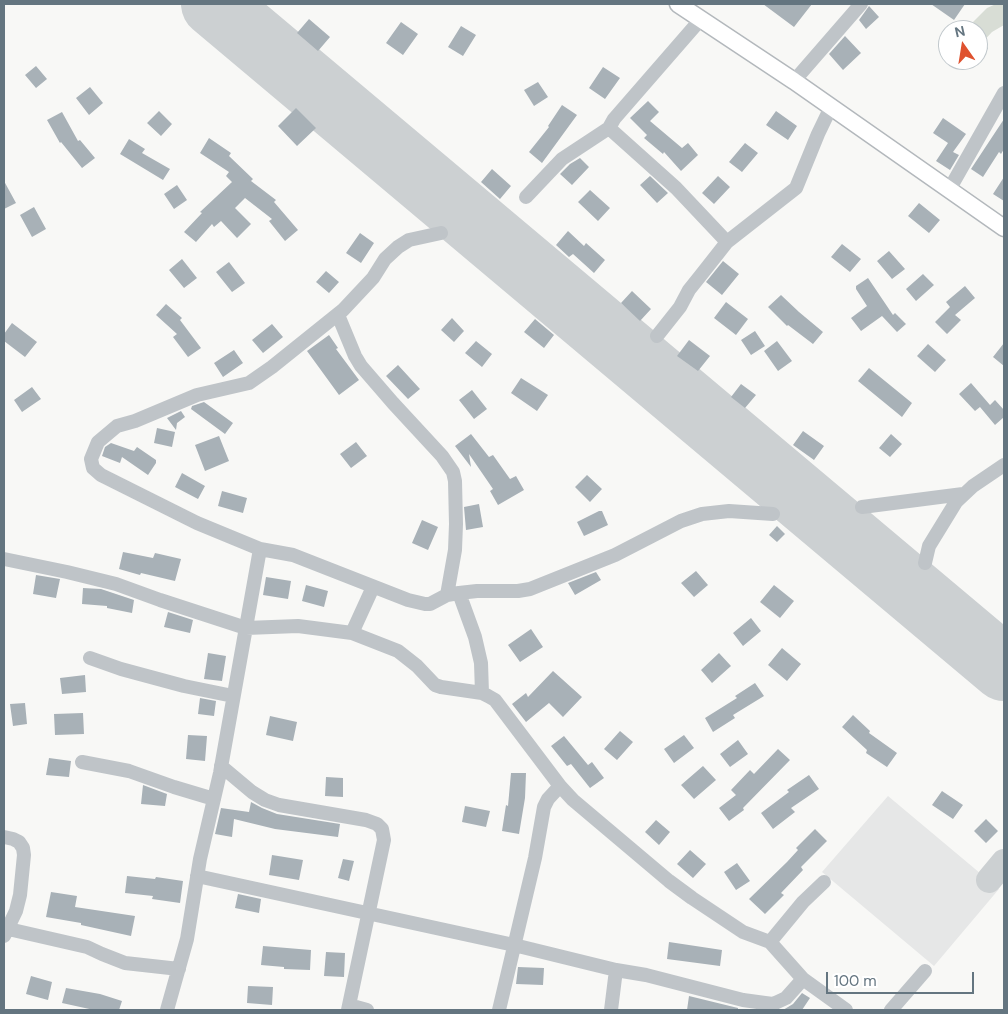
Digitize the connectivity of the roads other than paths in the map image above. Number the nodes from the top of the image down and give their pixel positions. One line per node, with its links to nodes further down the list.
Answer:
1 (678, 4): 3 (main road)
2 (861, 4): 4 (street)
3 (701, 19): 4 (main road); 7 (street)
4 (794, 81): 6 (main road)
5 (1004, 93): 8 (street)
6 (831, 107): 8 (main road); 12 (street)
7 (608, 128): 9 (street); 12 (street)
8 (949, 190): 10 (main road)
9 (526, 197)
10 (1004, 228)
11 (441, 233): 13 (street)
12 (727, 242): 14 (street)
13 (338, 315): 19 (street); 23 (street)
14 (657, 336)
15 (1004, 465): 16 (street)
16 (963, 494): 17 (street); 21 (street)
17 (862, 507)
18 (773, 514): 23 (street)
19 (260, 549): 22 (street); 24 (street)
20 (4, 559): 24 (street)
21 (925, 563)
22 (373, 587): 23 (street); 25 (street)
23 (453, 594): 27 (street)
24 (246, 628): 25 (street); 28 (street)
25 (352, 633): 27 (street)
26 (90, 658): 28 (street)
27 (482, 693): 31 (street)
28 (233, 696): 30 (street)
29 (82, 762): 32 (street)
30 (221, 766): 32 (street); 36 (street)
31 (560, 786): 38 (street); 39 (street)
32 (214, 799): 34 (street)
33 (4, 837): 37 (street)
34 (197, 876): 36 (street); 40 (street)
35 (824, 882): 38 (street)
36 (369, 914): 39 (street); 44 (street)
37 (5, 931): 40 (street)
38 (770, 942): 43 (street)
39 (514, 945): 41 (street); 47 (street)
40 (180, 969): 45 (street)
41 (616, 970): 43 (street); 48 (street)
42 (925, 971): 50 (street)
43 (803, 979): 49 (street)
44 (348, 1008): 46 (street)
45 (167, 1010)
46 (367, 1010)
47 (499, 1010)
48 (611, 1010)
49 (846, 1010)
50 (891, 1010)

